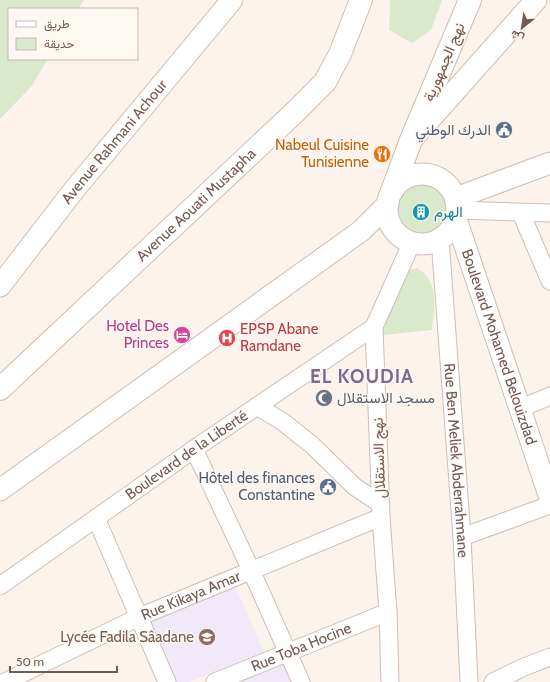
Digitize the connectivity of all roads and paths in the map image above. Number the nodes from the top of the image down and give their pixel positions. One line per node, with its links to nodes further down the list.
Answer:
1 (232, 0): 14 (street, Avenue Rahmani Achour)
2 (361, 0): 16 (main road, Avenue Aouati Mustapha)
3 (470, 0): 5 (main road, نهج الجمهورية)
4 (536, 0): 5 (street)
5 (411, 140): 7 (main road, نهج الجمهورية)
6 (550, 163): 8 (street)
7 (390, 198): 8 (street); 12 (street); 21 (street)
8 (456, 209): 9 (street); 11 (street); 19 (street, Boulevard Mohamed Belouizdad)
9 (521, 212): 10 (street); 13 (street)
10 (550, 213)
11 (440, 239): 12 (street); 26 (street, Rue Ben Meliek Abderrahmane)
12 (412, 242): 15 (street, نهج الاستقلال)
13 (550, 281)
14 (0, 286)
15 (374, 327): 18 (street, Boulevard de la Liberté); 24 (street, نهج الاستقلال)
16 (0, 389)
17 (550, 396): 19 (street)
18 (257, 406): 20 (street, Boulevard de la Liberté); 24 (street)
19 (521, 408): 22 (street, Boulevard Mohamed Belouizdad)
20 (194, 449): 25 (street, Boulevard de la Liberté); 27 (street)
21 (0, 490)
22 (550, 498)
23 (550, 505): 26 (street)
24 (381, 510): 27 (street, Rue Kikaya Amar); 29 (street, نهج الاستقلال)
25 (96, 518): 28 (street, Boulevard de la Liberté); 30 (street)
26 (462, 537): 39 (street, Rue Ben Meliek Abderrahmane)
27 (251, 570): 30 (street, Rue Kikaya Amar); 31 (street)
28 (0, 586)
29 (388, 612): 31 (street, Rue Toba Hocine); 38 (street, نهج الاستقلال)
30 (139, 617): 34 (street, Rue Kikaya Amar); 35 (street)
31 (289, 652): 36 (street, Rue Toba Hocine); 37 (street)
32 (550, 657): 33 (street)
33 (524, 675): 40 (street)
34 (5, 682)
35 (167, 682)
36 (215, 682)
37 (301, 682)
38 (390, 682)
39 (469, 682)
40 (493, 682)

